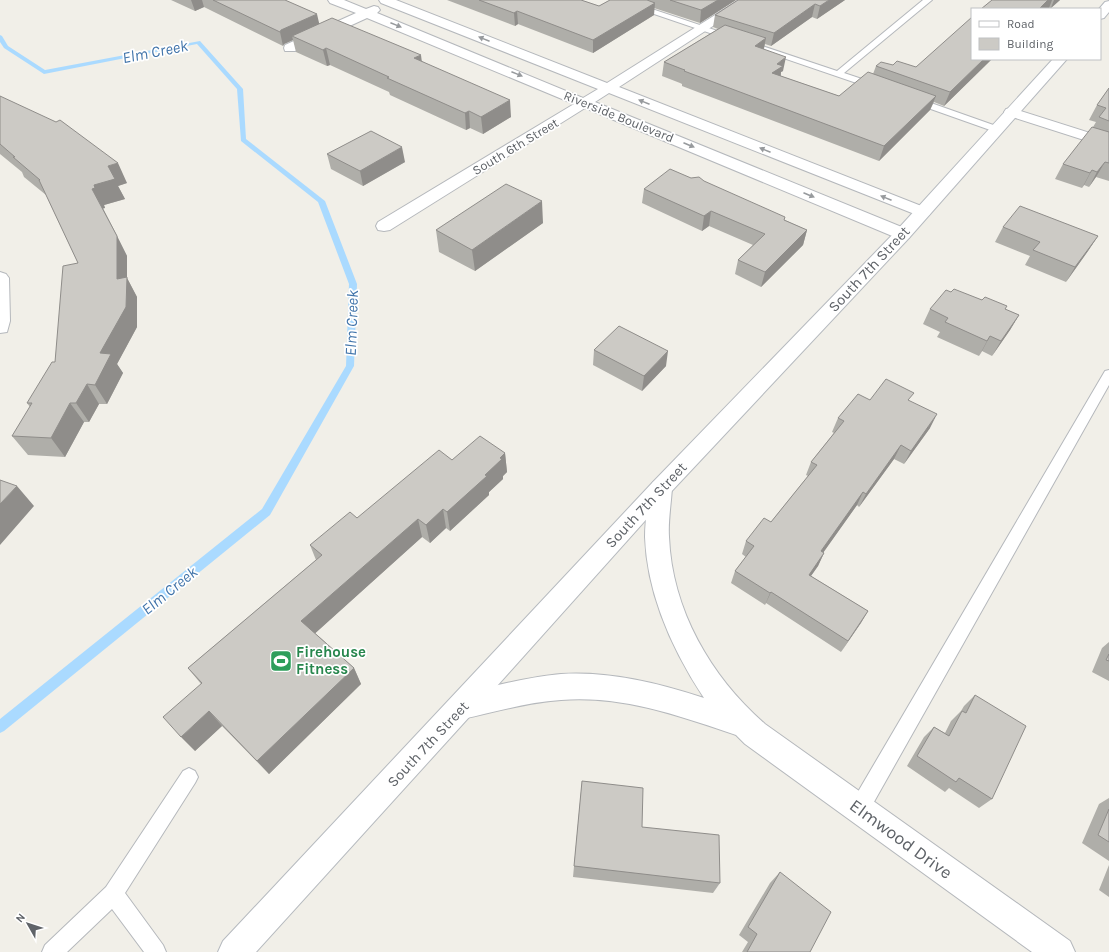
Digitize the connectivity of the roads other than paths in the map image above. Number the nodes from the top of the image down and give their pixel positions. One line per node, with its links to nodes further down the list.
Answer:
1 (334, 0): 7 (street, Riverside Boulevard)
2 (617, 0): 9 (lane)
3 (747, 0): 9 (street, South 6th Street)
4 (928, 0): 12 (lane)
5 (391, 1): 7 (street); 13 (street, Riverside Boulevard, one-way to 5)
6 (1109, 5): 8 (street)
7 (366, 13): 10 (street); 16 (street, Riverside Boulevard, one-way to 16)
8 (1101, 14)
9 (702, 29): 12 (lane); 13 (street, South 6th Street)
10 (290, 48)
11 (1059, 60): 17 (street, South 7th Street)
12 (839, 73): 14 (lane)
13 (608, 88): 16 (street, South 6th Street); 20 (street, Riverside Boulevard, one-way to 13)
14 (884, 89)
15 (906, 97): 18 (lane)
16 (586, 102): 21 (street, South 6th Street); 22 (street, Riverside Boulevard, one-way to 22)
17 (1011, 112): 18 (street, South 7th Street); 19 (street)
18 (996, 129): 20 (street, South 7th Street)
19 (1109, 144)
20 (923, 212): 22 (street, South 7th Street)
21 (384, 226)
22 (902, 234): 26 (street, South 7th Street)
23 (0, 278): 24 (street)
24 (0, 327)
25 (1109, 374): 30 (lane)
26 (661, 488): 27 (street, South 7th Street); 28 (street, Elmwood Drive)
27 (462, 706): 28 (street, Elmwood Drive); 34 (street, South 7th Street)
28 (743, 725): 30 (street, Elmwood Drive)
29 (189, 777): 31 (lane)
30 (859, 809): 35 (street, Elmwood Drive)
31 (113, 894): 32 (lane); 33 (lane)
32 (52, 952)
33 (156, 952)
34 (234, 952)
35 (1060, 952)

